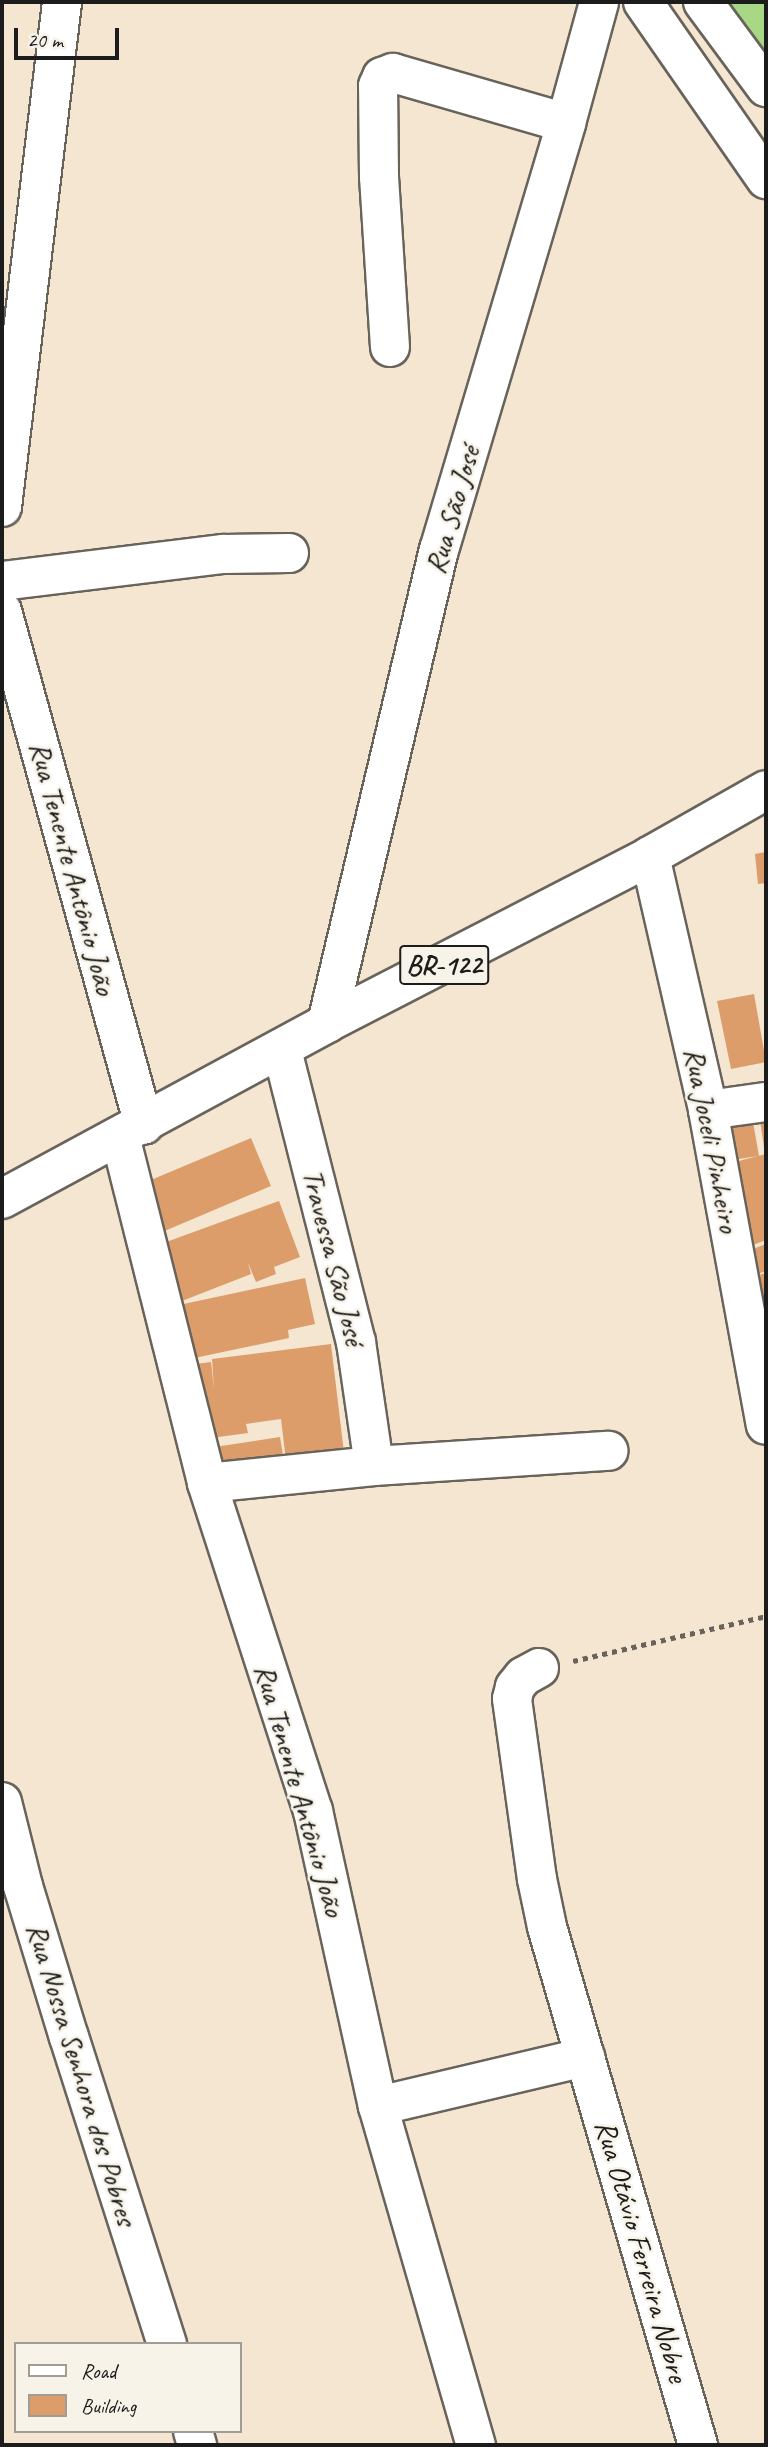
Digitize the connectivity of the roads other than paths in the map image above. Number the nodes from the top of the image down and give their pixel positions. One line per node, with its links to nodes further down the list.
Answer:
1 (62, 2): 9 (main road)
2 (599, 2): 6 (main road, Rua São José)
3 (643, 2): 7 (main road)
4 (703, 2): 5 (main road)
5 (766, 87)
6 (566, 123): 8 (main road); 15 (main road, Rua São José)
7 (766, 179)
8 (390, 346)
9 (2, 506)
10 (289, 553): 11 (main road)
11 (2, 581)
12 (2, 611): 19 (main road, Rua Tenente Antônio João)
13 (766, 790): 14 (main road, BR-122)
14 (650, 856): 15 (main road, BR-122); 18 (main road, Rua Joceli Pinheiro)
15 (327, 1023): 16 (main road, BR-122)
16 (282, 1049): 19 (main road, BR-122); 23 (main road, Travessa São José)
17 (766, 1102): 18 (main road)
18 (708, 1110): 21 (main road, Rua Joceli Pinheiro)
19 (132, 1130): 20 (main road, BR-122); 24 (main road, Rua Tenente Antônio João)
20 (2, 1199)
21 (766, 1425)
22 (608, 1451): 23 (main road)
23 (374, 1466): 24 (main road)
24 (207, 1483): 28 (main road, Rua Tenente Antônio João)
25 (540, 1668): 27 (main road, Rua Otávio Ferreira Nobre)
26 (2, 1802): 29 (main road, Rua Nossa Senhora dos Pobres)
27 (585, 2057): 28 (main road); 31 (main road, Rua Otávio Ferreira Nobre)
28 (378, 2106): 30 (main road, Rua Tenente Antônio João)
29 (166, 2342)
30 (476, 2445)
31 (698, 2445)

